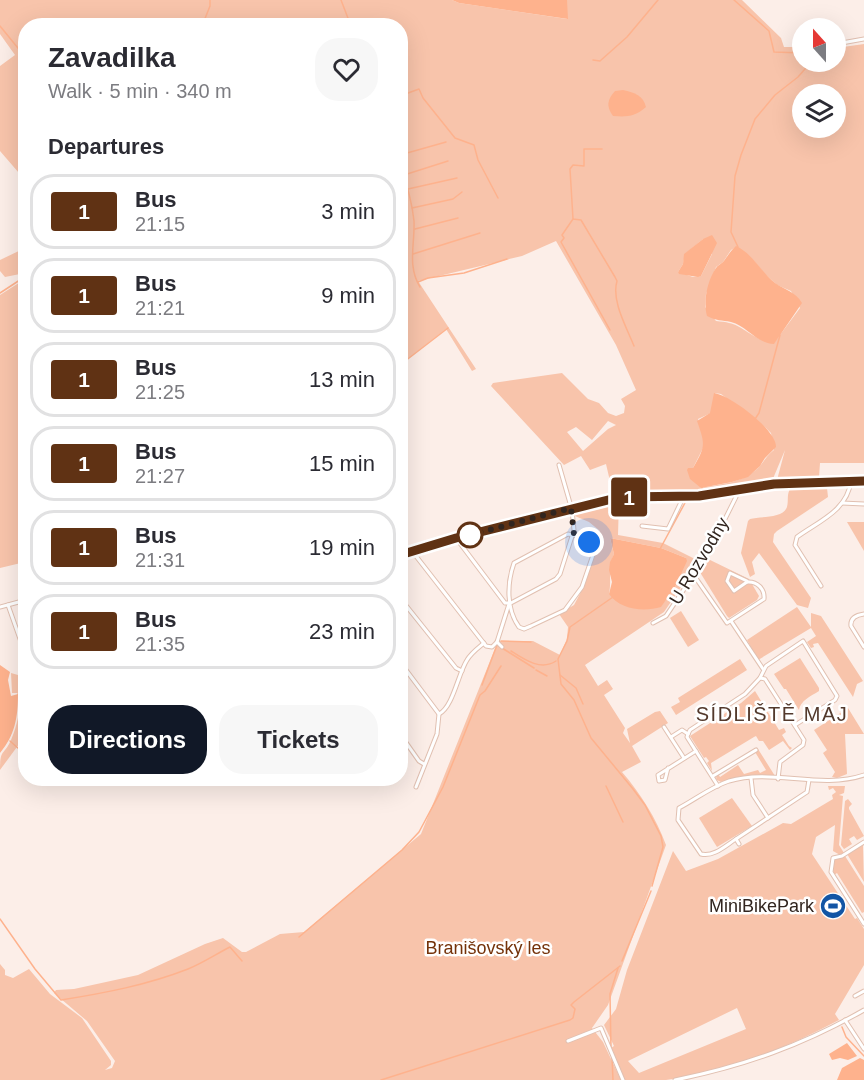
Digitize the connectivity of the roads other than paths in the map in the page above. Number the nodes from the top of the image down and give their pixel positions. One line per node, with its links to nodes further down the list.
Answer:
1 (864, 39): 2 (street)
2 (846, 42)
3 (559, 465): 10 (street)
4 (851, 480): 5 (street); 6 (street); 8 (street)
5 (864, 481)
6 (736, 491): 7 (street); 16 (street, U Rozvodny)
7 (684, 496): 10 (street); 11 (street)
8 (842, 503): 9 (street); 18 (street)
9 (864, 504)
10 (571, 508): 12 (street); 13 (street)
11 (642, 526)
12 (574, 534): 20 (street); 20 (street); 20 (street)
13 (456, 538): 14 (street); 20 (street)
14 (412, 551): 15 (street); 29 (street)
15 (408, 552)
16 (693, 574): 25 (street); 26 (street, U Rozvodny)
17 (747, 582): 17 (street); 25 (street)
18 (821, 586)
19 (18, 602): 21 (street)
20 (509, 604): 28 (street)
21 (8, 605): 22 (street); 27 (street)
22 (0, 608)
23 (408, 608): 33 (street)
24 (864, 614): 31 (street)
25 (731, 621): 32 (street)
26 (653, 623)
27 (18, 633)
28 (497, 642): 29 (street); 30 (street)
29 (484, 643): 33 (street)
30 (502, 647)
31 (864, 647)
32 (763, 669): 35 (street); 37 (street)
33 (462, 671): 36 (street)
34 (408, 673): 36 (street)
35 (760, 678): 37 (street); 39 (street)
36 (439, 714): 45 (street)
37 (795, 725): 50 (street)
38 (664, 727): 40 (street)
39 (688, 734): 40 (street); 43 (street)
40 (671, 737): 44 (street)
41 (408, 745): 45 (street)
42 (756, 750): 48 (street)
43 (696, 751): 44 (street); 48 (street)
44 (684, 758): 46 (street)
45 (424, 764): 53 (street)
46 (668, 768)
47 (864, 775): 51 (street)
48 (713, 776): 52 (street)
49 (752, 778): 50 (street); 52 (street); 54 (street)
50 (778, 779): 51 (street)
51 (809, 780): 54 (street)
52 (718, 786): 55 (street)
53 (416, 787)
54 (768, 818): 55 (street)
55 (736, 839): 57 (street)
56 (864, 842): 59 (street)
57 (739, 844)
58 (835, 852): 59 (street)
59 (832, 859): 60 (street)
60 (864, 924)
61 (864, 991): 62 (street)
62 (855, 996)
63 (864, 1010): 64 (street)
64 (846, 1020): 66 (street); 68 (street)
65 (568, 1041): 67 (street)
66 (864, 1049)
67 (623, 1080)
68 (675, 1080)

